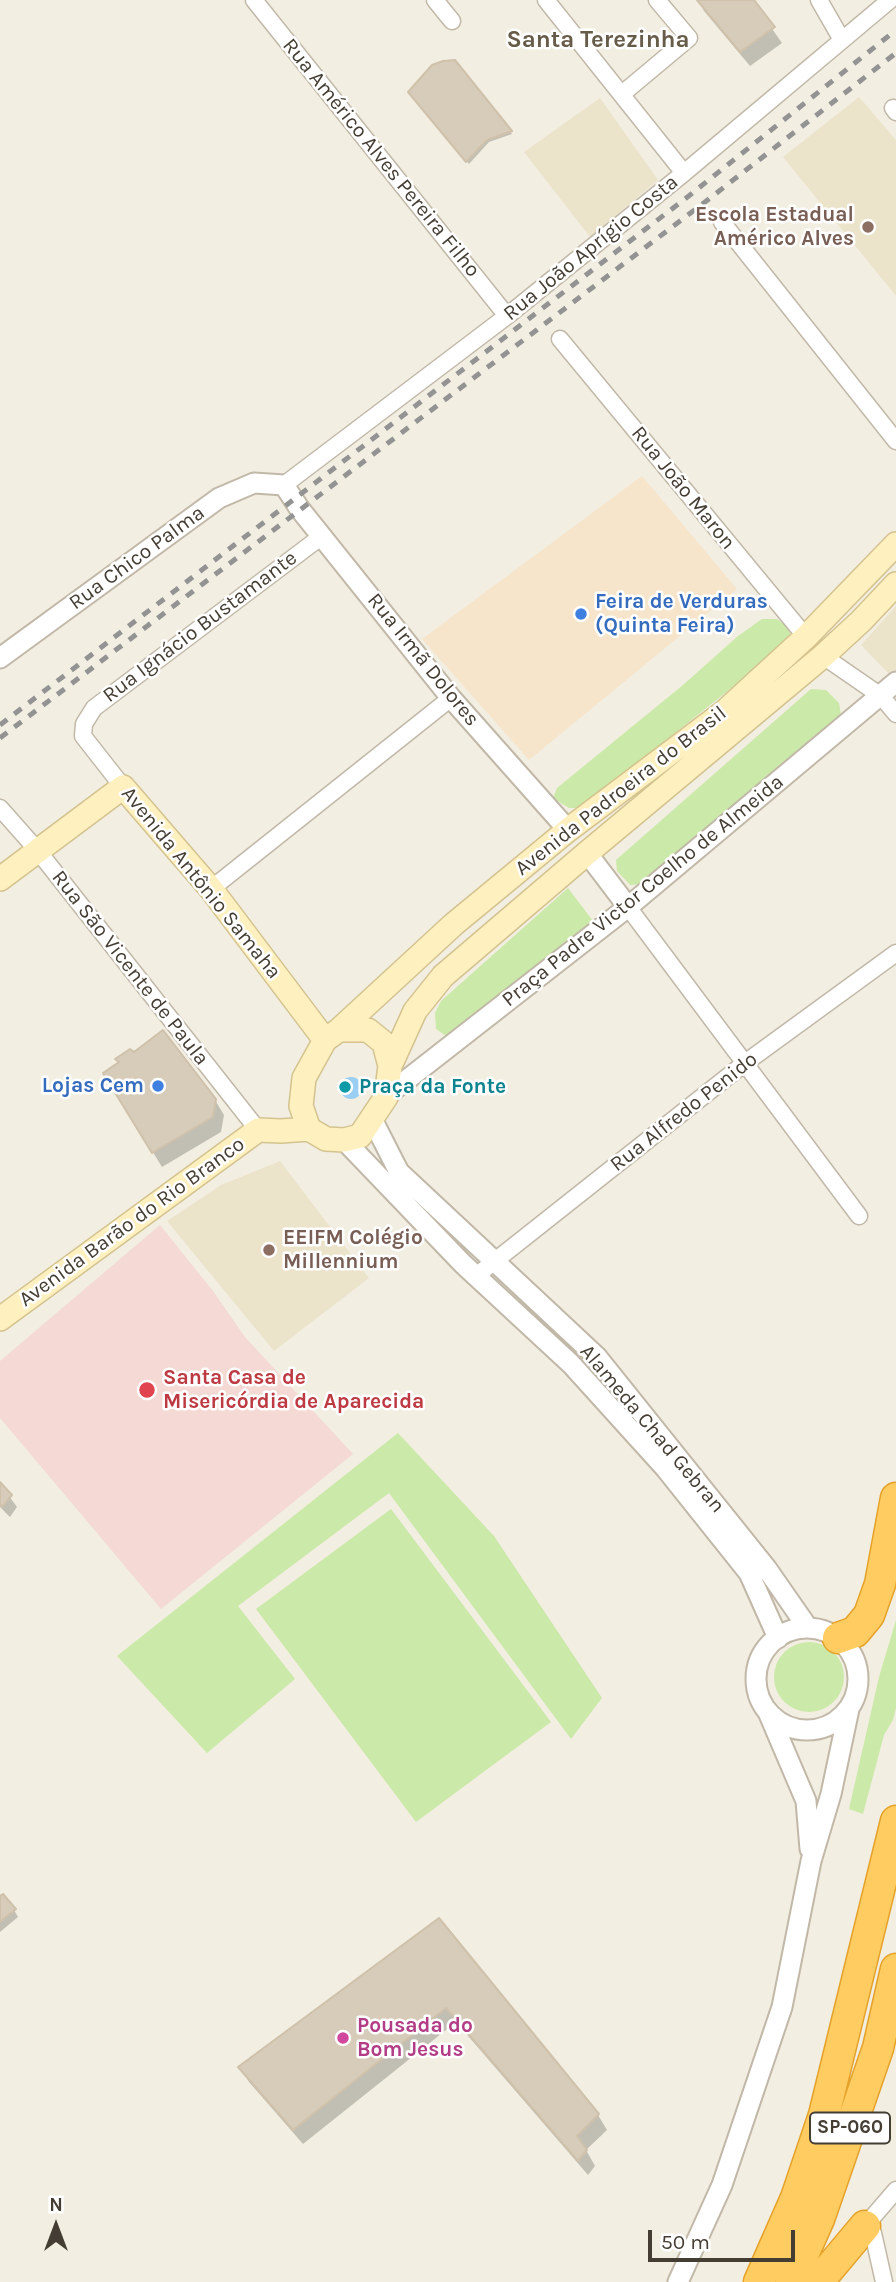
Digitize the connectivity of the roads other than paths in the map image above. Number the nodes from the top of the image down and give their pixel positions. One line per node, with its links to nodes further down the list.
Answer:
1 (254, 0): 12 (street, Rua Américo Alves Pereira Filho)
2 (435, 0): 7 (street)
3 (546, 0): 9 (street)
4 (657, 0): 9 (street)
5 (819, 0): 8 (street)
6 (890, 0): 8 (street, Rua João Aprígio Costa)
7 (452, 21)
8 (842, 40): 10 (street, Rua João Aprígio Costa)
9 (622, 94): 10 (street)
10 (684, 173): 12 (street, Rua João Aprígio Costa)
11 (722, 222): 14 (street)
12 (507, 316): 15 (street, Rua João Aprígio Costa)
13 (560, 339): 19 (street, Rua João Maron)
14 (896, 442)
15 (284, 485): 16 (street, Rua Irmã Dolores); 21 (street, Rua Chico Palma)
16 (322, 536): 24 (street, Rua Irmã Dolores); 26 (street, Rua Ignácio Bustamante)
17 (896, 544): 19 (main road, Avenida Padroeira do Brasil)
18 (896, 584): 20 (main road, Avenida Padroeira do Brasil)
19 (806, 637): 29 (main road, Avenida Padroeira do Brasil)
20 (823, 656): 23 (street); 31 (main road, Avenida Padroeira do Brasil)
21 (0, 659)
22 (896, 682): 23 (street, Praça Padre Victor Coelho de Almeida)
23 (881, 696): 25 (street); 34 (street, Praça Padre Victor Coelho de Almeida)
24 (452, 698): 29 (street, Rua Irmã Dolores); 33 (street)
25 (896, 713)
26 (84, 724): 27 (street, Avenida Antônio Samaha)
27 (123, 787): 30 (main road); 33 (main road, Avenida Antônio Samaha)
28 (0, 808): 30 (street, Rua São Vicente de Paula)
29 (568, 830): 31 (main road); 36 (main road, Avenida Padroeira do Brasil)
30 (38, 852): 32 (main road); 42 (street, Rua São Vicente de Paula)
31 (587, 853): 34 (street); 38 (main road, Avenida Padroeira do Brasil)
32 (0, 879)
33 (211, 889): 36 (main road, Avenida Antônio Samaha)
34 (628, 907): 37 (street); 39 (street, Praça Padre Victor Coelho de Almeida)
35 (896, 953): 37 (street, Rua Alfredo Penido)
36 (332, 1035): 38 (main road); 41 (main road)
37 (745, 1063): 44 (street); 45 (street, Rua Alfredo Penido)
38 (390, 1066): 39 (main road)
39 (386, 1096): 40 (main road)
40 (372, 1119): 43 (main road); 45 (street, Alameda Chad Gebran)
41 (309, 1129): 42 (main road, Avenida Barão do Rio Branco); 43 (main road)
42 (258, 1130): 47 (main road, Avenida Barão do Rio Branco)
43 (344, 1140): 46 (street, Alameda Chad Gebran)
44 (859, 1216)
45 (495, 1261): 46 (street, Rua Alfredo Penido); 48 (street, Alameda Chad Gebran)
46 (476, 1276): 49 (street, Alameda Chad Gebran)
47 (0, 1319)
48 (565, 1327): 49 (street); 50 (street, Alameda Chad Gebran)
49 (550, 1344): 50 (street, Alameda Chad Gebran)
50 (689, 1485): 52 (street, Alameda Chad Gebran); 53 (street, Alameda Chad Gebran)
51 (896, 1498): 54 (highway)
52 (808, 1628): 53 (street); 54 (street)
53 (778, 1638): 55 (street)
54 (838, 1639): 56 (street)
55 (766, 1709): 56 (street); 58 (street)
56 (849, 1709): 58 (street)
57 (896, 1821): 63 (highway, SP-060)
58 (811, 1861): 62 (street)
59 (896, 1969): 64 (highway, SP-060)
60 (896, 2190): 61 (street)
61 (864, 2226): 65 (highway); 66 (street)
62 (678, 2282)
63 (759, 2282)
64 (790, 2282)
65 (818, 2282)
66 (884, 2282)

